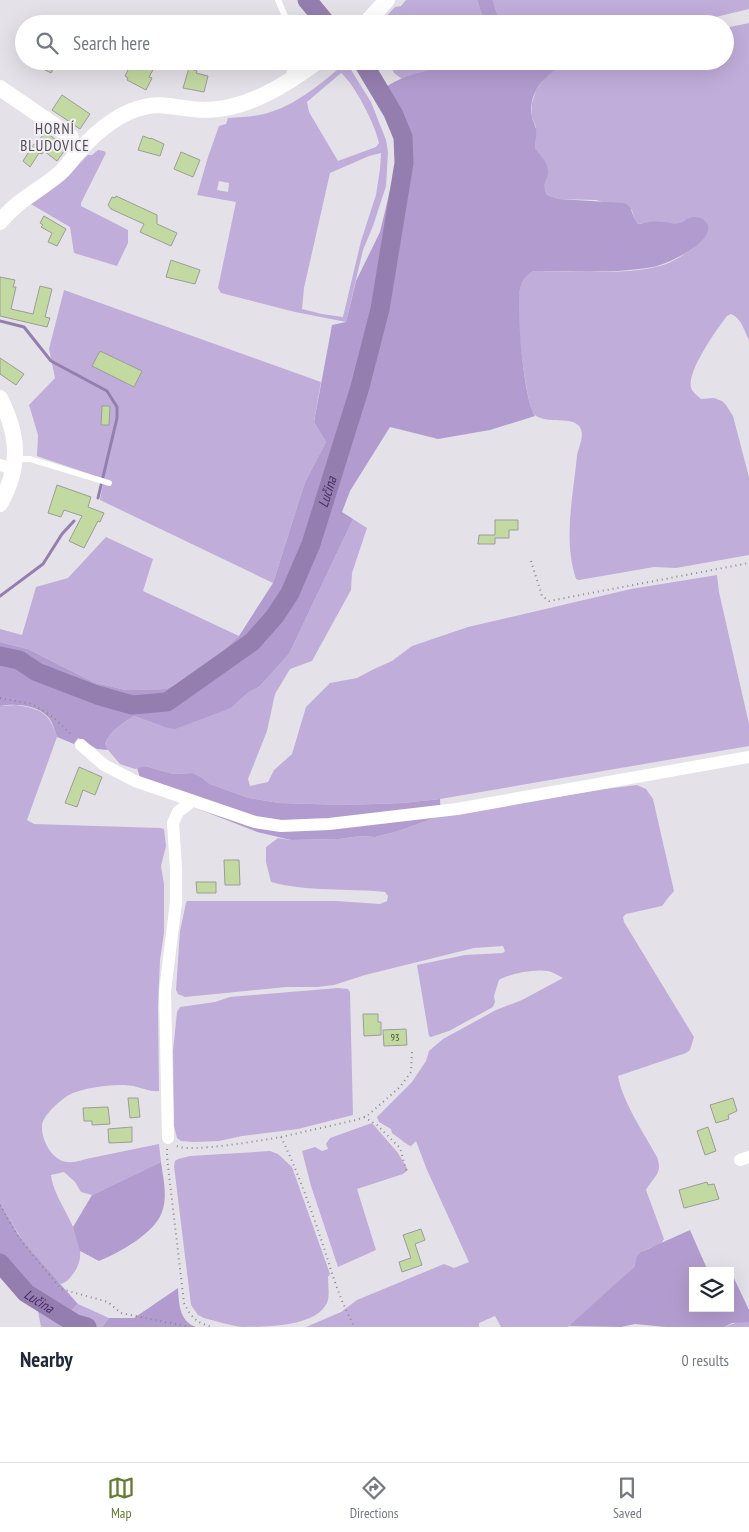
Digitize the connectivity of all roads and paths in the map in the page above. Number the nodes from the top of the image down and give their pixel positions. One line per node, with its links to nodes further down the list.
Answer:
1 (278, 0): 3 (lane)
2 (387, 0): 4 (street)
3 (285, 15)
4 (373, 15)
5 (289, 70): 7 (lane)
6 (306, 70): 7 (street)
7 (290, 80): 9 (street)
8 (0, 88): 9 (street)
9 (77, 153): 10 (street)
10 (0, 222)
11 (0, 398): 12 (street)
12 (10, 464): 13 (lane); 14 (street)
13 (106, 483)
14 (0, 504)
15 (531, 561): 16 (path)
16 (749, 563)
17 (0, 698): 18 (path)
18 (81, 745): 20 (street)
19 (749, 757): 20 (street)
20 (191, 802): 24 (street)
21 (412, 1051): 22 (path)
22 (364, 1117): 23 (path); 25 (path)
23 (281, 1137): 24 (path); 29 (path)
24 (168, 1138): 28 (path)
25 (406, 1173)
26 (0, 1205): 27 (path)
27 (190, 1327)
28 (213, 1327)
29 (355, 1327)

